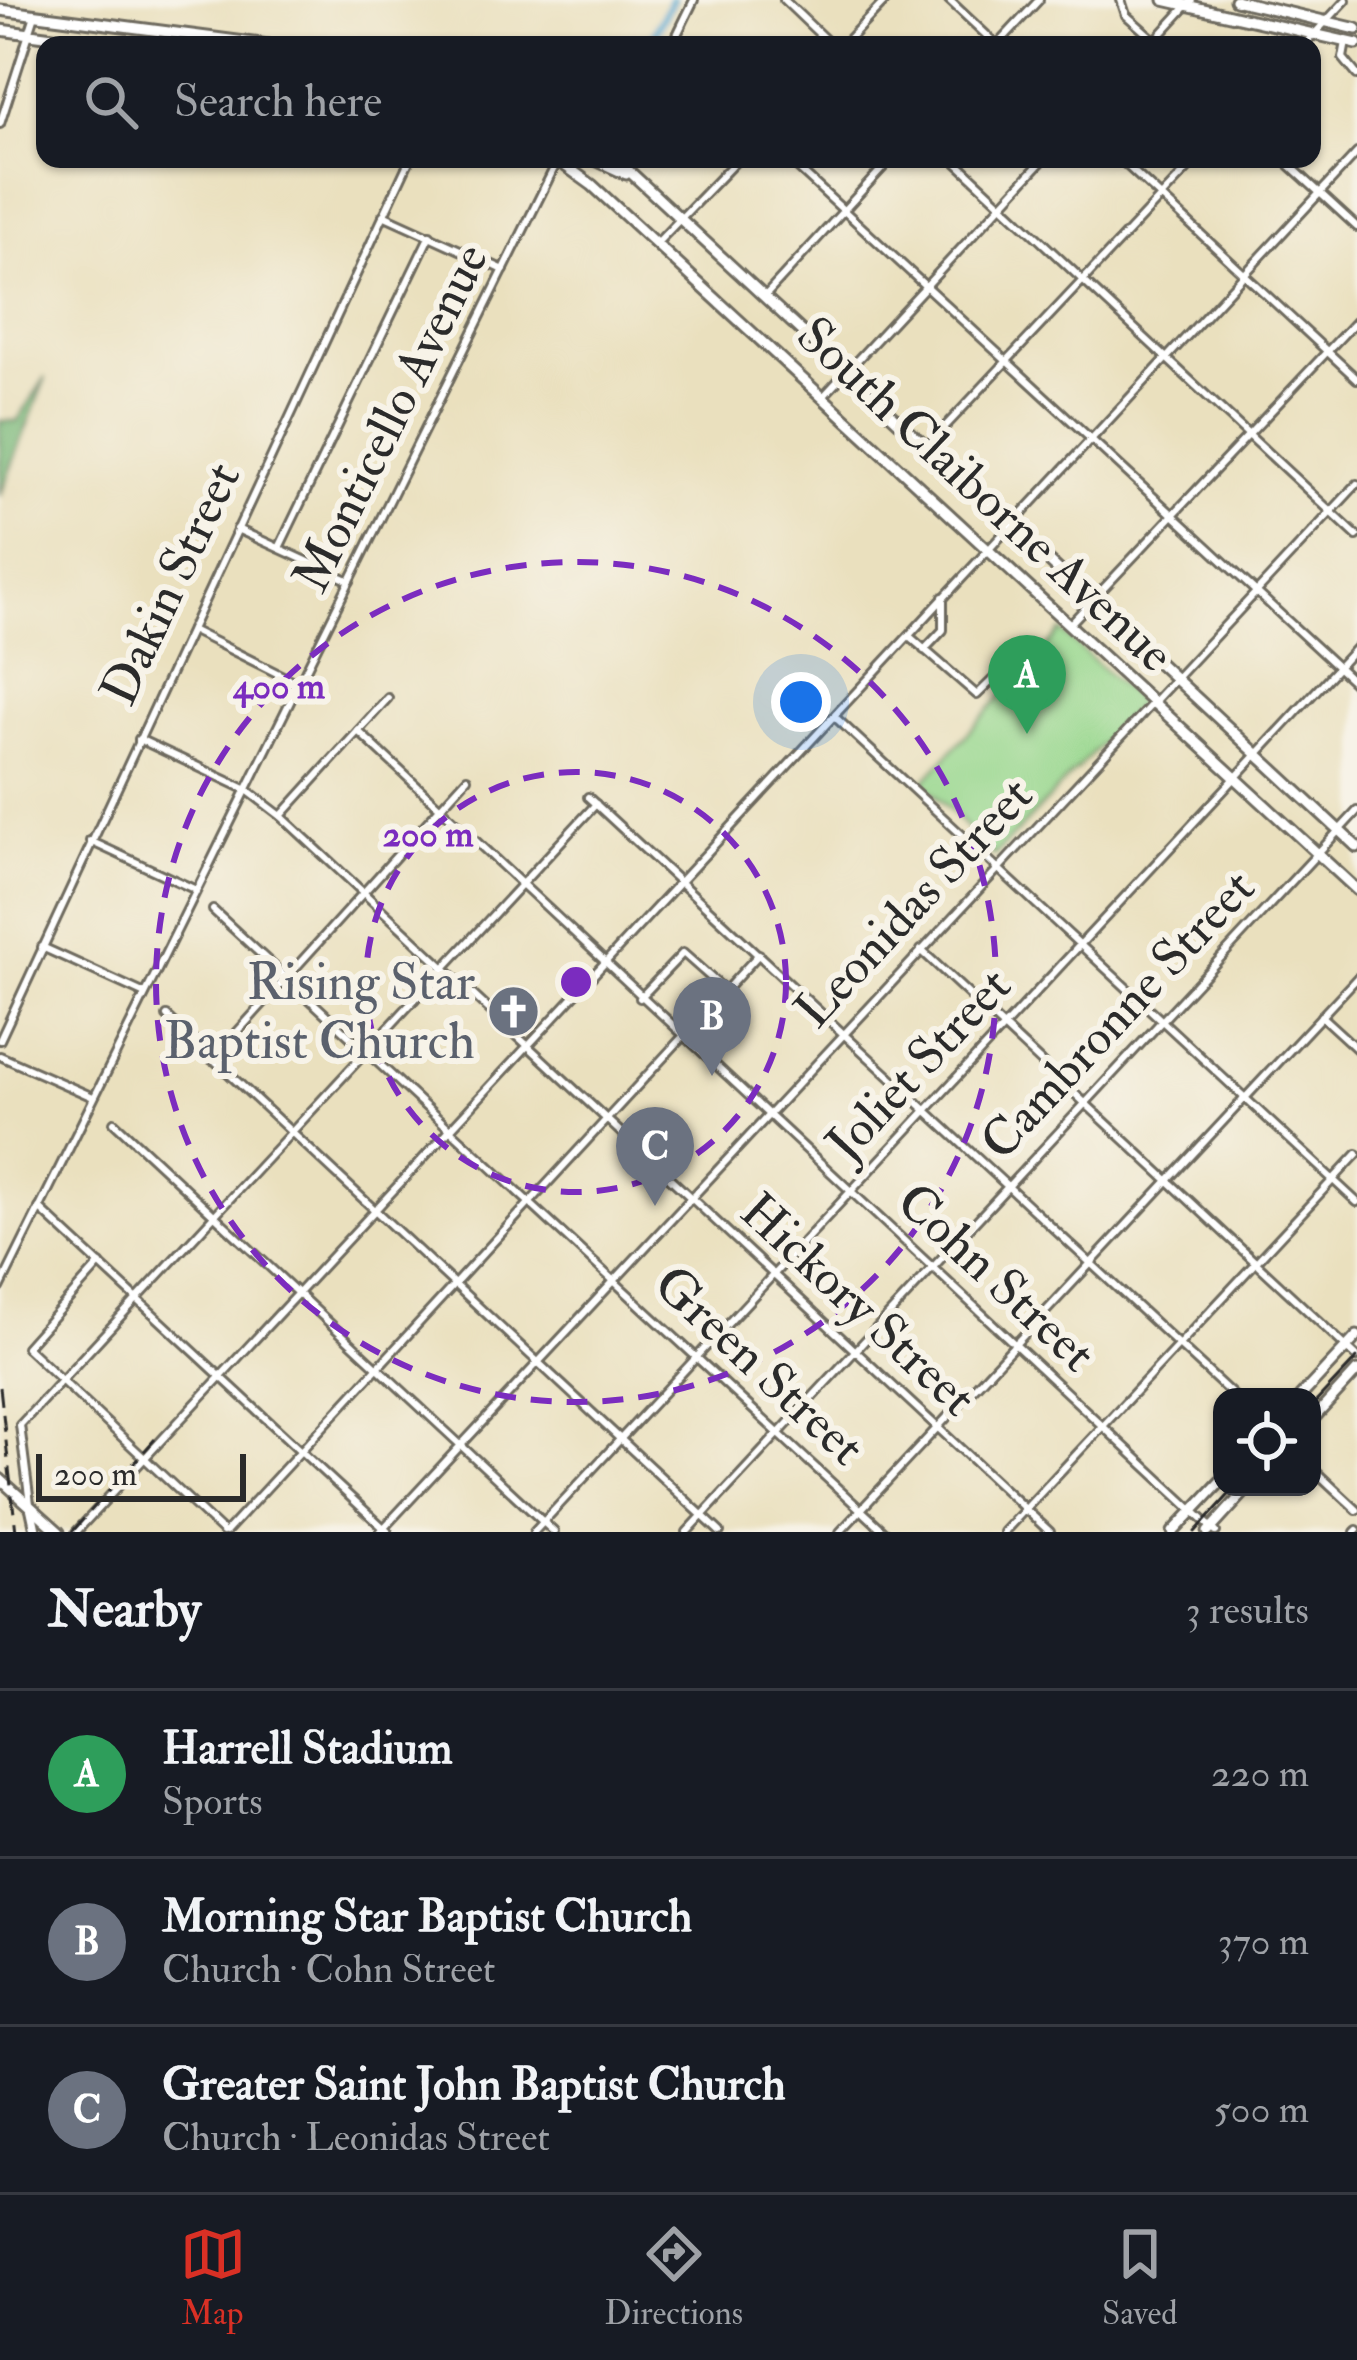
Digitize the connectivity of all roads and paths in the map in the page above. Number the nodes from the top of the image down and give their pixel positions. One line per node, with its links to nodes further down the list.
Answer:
1 (694, 0): 21 (street)
2 (784, 0): 22 (street)
3 (886, 0): 23 (street)
4 (949, 0): 24 (street)
5 (1040, 0): 25 (street)
6 (1121, 0): 26 (street)
7 (1164, 0): 10 (main road)
8 (1235, 0): 11 (main road)
9 (1346, 0): 14 (street)
10 (1189, 3): 17 (main road); 27 (street)
11 (1264, 3): 14 (main road)
12 (0, 10): 13 (main road)
13 (35, 15): 18 (street); 20 (main road)
14 (1328, 20): 15 (main road); 17 (street)
15 (1357, 29)
16 (0, 30): 18 (main road)
17 (1317, 32): 28 (street); 29 (main road)
18 (32, 34): 19 (main road); 31 (street)
19 (47, 36)
20 (199, 36)
21 (676, 36)
22 (821, 36)
23 (852, 36)
24 (987, 36)
25 (1006, 36)
26 (1148, 36)
27 (1161, 36)
28 (1313, 36)
29 (1352, 42): 30 (street)
30 (1357, 75)
31 (0, 124)
32 (1357, 153): 47 (street)
33 (406, 168): 51 (street, Dakin Street)
34 (554, 168): 56 (street, Monticello Avenue)
35 (568, 168): 55 (main road, South Claiborne Avenue)
36 (614, 168): 46 (main road)
37 (626, 168): 46 (main road, South Claiborne Avenue)
38 (730, 168): 52 (street)
39 (798, 168): 50 (street)
40 (883, 168): 50 (street)
41 (962, 168): 49 (street)
42 (1036, 168): 49 (street)
43 (1130, 168): 48 (street)
44 (1189, 168): 48 (street)
45 (1293, 168): 47 (street)
46 (637, 178): 52 (main road, South Claiborne Avenue)
47 (1320, 193): 53 (street); 57 (street)
48 (1162, 197): 57 (street); 58 (street)
49 (1001, 205): 58 (street); 59 (street)
50 (844, 210): 59 (street); 60 (street)
51 (383, 215): 54 (street); 75 (street, Dakin Street)
52 (682, 220): 55 (street); 60 (main road, South Claiborne Avenue)
53 (1357, 227)
54 (430, 235): 56 (street); 77 (street)
55 (656, 244): 67 (main road, South Claiborne Avenue)
56 (504, 270): 79 (street, Monticello Avenue)
57 (1244, 274): 62 (street); 63 (street)
58 (1083, 281): 63 (street); 64 (street)
59 (925, 286): 64 (street); 65 (street)
60 (765, 296): 65 (main road, South Claiborne Avenue)
61 (1357, 320): 62 (street)
62 (1328, 352): 66 (street); 68 (street)
63 (1165, 358): 68 (street); 69 (street)
64 (1007, 362): 69 (street); 70 (street)
65 (846, 372): 67 (street); 70 (main road, South Claiborne Avenue)
66 (1357, 379)
67 (821, 398): 78 (main road, South Claiborne Avenue)
68 (1249, 434): 72 (street); 73 (street)
69 (1090, 440): 73 (street); 74 (street)
70 (926, 447): 74 (main road, South Claiborne Avenue)
71 (1357, 484): 72 (street, Leonidas Street)
72 (1330, 512): 76 (street); 80 (street, Leonidas Street)
73 (1172, 515): 80 (street); 82 (street)
74 (1009, 524): 78 (street); 82 (main road, South Claiborne Avenue)
75 (237, 529): 77 (street); 84 (street, Dakin Street)
76 (1357, 536)
77 (279, 548): 79 (street)
78 (985, 550): 81 (street); 83 (main road, South Claiborne Avenue)
79 (350, 581): 91 (street, Monticello Avenue)
80 (1254, 592): 89 (street); 90 (street, Leonidas Street)
81 (944, 598): 85 (street); 87 (street)
82 (1092, 602): 83 (street); 90 (main road, South Claiborne Avenue)
83 (1068, 627): 94 (main road, South Claiborne Avenue)
84 (190, 630): 91 (street); 97 (street, Dakin Street)
85 (909, 636): 87 (street); 95 (street)
86 (1357, 647): 89 (street, Joliet Street)
87 (924, 650): 88 (street)
88 (1019, 654)
89 (1338, 667): 92 (street); 98 (street, Joliet Street)
90 (1175, 678): 94 (street, Leonidas Street); 98 (main road, South Claiborne Avenue)
91 (299, 684): 101 (street, Monticello Avenue)
92 (1357, 685)
93 (388, 698): 96 (street)
94 (1152, 702): 100 (main road, South Claiborne Avenue); 111 (street, Leonidas Street)
95 (835, 717): 111 (street); 112 (street)
96 (358, 731): 104 (street, Cohn Street); 106 (street)
97 (139, 740): 101 (street, Hickory Street); 108 (street, Dakin Street)
98 (1257, 754): 100 (street, Joliet Street); 107 (main road, South Claiborne Avenue)
99 (467, 778): 104 (street)
100 (1235, 778): 110 (main road, South Claiborne Avenue); 118 (street, Joliet Street)
101 (247, 790): 106 (street, Hickory Street); 114 (street, Monticello Avenue)
102 (588, 797): 103 (street)
103 (596, 804): 112 (street); 113 (street)
104 (436, 809): 113 (street, Cohn Street); 116 (street)
105 (1357, 811): 107 (street, Cambronne Street)
106 (281, 816): 116 (street, Hickory Street)
107 (1339, 831): 109 (main road, South Claiborne Avenue); 110 (street, Cambronne Street)
108 (91, 841): 114 (street); 119 (street, Dakin Street)
109 (1357, 847)
110 (1318, 854): 115 (main road, South Claiborne Avenue); 131 (street, Cambronne Street)
111 (997, 867): 118 (street); 120 (street, Leonidas Street)
112 (678, 880): 121 (street); 122 (street)
113 (521, 887): 122 (street, Cohn Street); 123 (street)
114 (196, 890): 127 (street, Monticello Avenue)
115 (1357, 890)
116 (362, 892): 123 (street, Hickory Street); 124 (street)
117 (214, 910): 124 (street, Green Street)
118 (1082, 944): 131 (street); 132 (street, Joliet Street)
119 (42, 947): 127 (street); 135 (street, Dakin Street)
120 (921, 950): 132 (street); 133 (street, Leonidas Street)
121 (759, 954): 126 (street); 133 (street)
122 (603, 963): 128 (street, Cohn Street); 136 (street)
123 (444, 969): 136 (street, Hickory Street); 138 (street)
124 (285, 974): 138 (street, Green Street); 140 (street)
125 (1357, 978): 130 (street)
126 (728, 992): 128 (street); 134 (street)
127 (145, 994): 141 (street, Monticello Avenue)
128 (640, 998): 134 (street, Cohn Street)
129 (167, 1016): 140 (street)
130 (1322, 1016): 137 (street); 142 (street)
131 (1162, 1021): 142 (street); 143 (street, Cambronne Street)
132 (1004, 1028): 143 (street); 144 (street, Joliet Street)
133 (842, 1032): 144 (street); 145 (street, Leonidas Street)
134 (685, 1038): 145 (street, Cohn Street); 146 (street)
135 (0, 1040)
136 (525, 1046): 146 (street, Hickory Street); 148 (street)
137 (1357, 1049)
138 (368, 1051): 148 (street, Green Street); 149 (street)
139 (0, 1056): 141 (street)
140 (212, 1060): 149 (street)
141 (93, 1097): 158 (street, Monticello Avenue)
142 (1245, 1098): 151 (street); 152 (street)
143 (1085, 1104): 151 (street); 153 (street, Cambronne Street)
144 (927, 1110): 153 (street); 154 (street, Joliet Street)
145 (767, 1114): 154 (street, Cohn Street); 155 (street, Leonidas Street)
146 (608, 1121): 155 (street, Hickory Street); 157 (street)
147 (114, 1123): 160 (street)
148 (449, 1128): 157 (street, Green Street); 159 (street)
149 (291, 1133): 159 (street); 160 (street)
150 (1357, 1154): 152 (street)
151 (1166, 1180): 161 (street); 162 (street)
152 (1333, 1180): 156 (street); 162 (street)
153 (1009, 1186): 161 (street); 164 (street, Cambronne Street)
154 (851, 1192): 164 (street, Cohn Street); 165 (street, Joliet Street)
155 (690, 1198): 165 (street, Hickory Street); 166 (street, Leonidas Street)
156 (1357, 1202)
157 (531, 1204): 166 (street, Green Street); 167 (street)
158 (39, 1208): 163 (street); 168 (street, Monticello Avenue)
159 (373, 1210): 167 (street); 169 (street)
160 (214, 1215): 169 (street); 170 (street)
161 (1090, 1262): 172 (street); 173 (street)
162 (1255, 1263): 173 (street); 174 (street)
163 (100, 1264): 170 (street); 182 (street)
164 (933, 1268): 172 (street, Cohn Street); 175 (street, Cambronne Street)
165 (773, 1275): 175 (street, Hickory Street); 176 (street, Joliet Street)
166 (614, 1280): 176 (street, Green Street); 178 (street, Leonidas Street)
167 (455, 1286): 178 (street); 179 (street)
168 (0, 1288)
169 (296, 1292): 179 (street); 181 (street)
170 (136, 1298): 181 (street); 182 (street)
171 (1357, 1336): 174 (main road)
172 (1014, 1344): 186 (street, Cohn Street); 187 (street)
173 (1179, 1345): 183 (street); 186 (street)
174 (1347, 1347): 177 (street); 184 (main road)
175 (855, 1351): 187 (street, Hickory Street); 188 (street, Cambronne Street)
176 (697, 1357): 188 (street, Green Street); 189 (street, Joliet Street)
177 (1357, 1357)
178 (537, 1363): 189 (street); 190 (street, Leonidas Street)
179 (378, 1368): 190 (street); 191 (street)
180 (1357, 1371): 185 (main road)
181 (219, 1376): 191 (street); 192 (street)
182 (61, 1380): 192 (street); 197 (street)
183 (1225, 1388)
184 (1308, 1388)
185 (1321, 1410)
186 (1102, 1426): 199 (street); 201 (street, Cohn Street)
187 (937, 1427): 198 (street); 199 (street, Hickory Street)
188 (779, 1433): 198 (street, Green Street); 202 (street, Cambronne Street)
189 (620, 1439): 202 (street); 203 (street, Joliet Street)
190 (461, 1445): 203 (street); 204 (street, Leonidas Street)
191 (301, 1451): 204 (street); 209 (street)
192 (143, 1458): 208 (street); 209 (street)
193 (1321, 1476): 200 (street)
194 (0, 1479): 197 (main road)
195 (1213, 1490): 201 (main road)
196 (1242, 1496): 205 (main road)
197 (31, 1508): 206 (street); 207 (main road)
198 (861, 1509): 214 (street); 215 (street, Green Street)
199 (1025, 1509): 216 (street); 217 (street, Hickory Street)
200 (1357, 1510)
201 (1193, 1511): 205 (street, Cohn Street); 218 (main road)
202 (702, 1516): 212 (street, Cambronne Street); 213 (street)
203 (543, 1522): 210 (street, Joliet Street); 211 (street)
204 (384, 1531)
205 (1212, 1531)
206 (36, 1532)
207 (59, 1532)
208 (76, 1532)
209 (224, 1532)
210 (534, 1532)
211 (554, 1532)
212 (687, 1532)
213 (720, 1532)
214 (840, 1532)
215 (885, 1532)
216 (1004, 1532)
217 (1050, 1532)
218 (1173, 1532)

